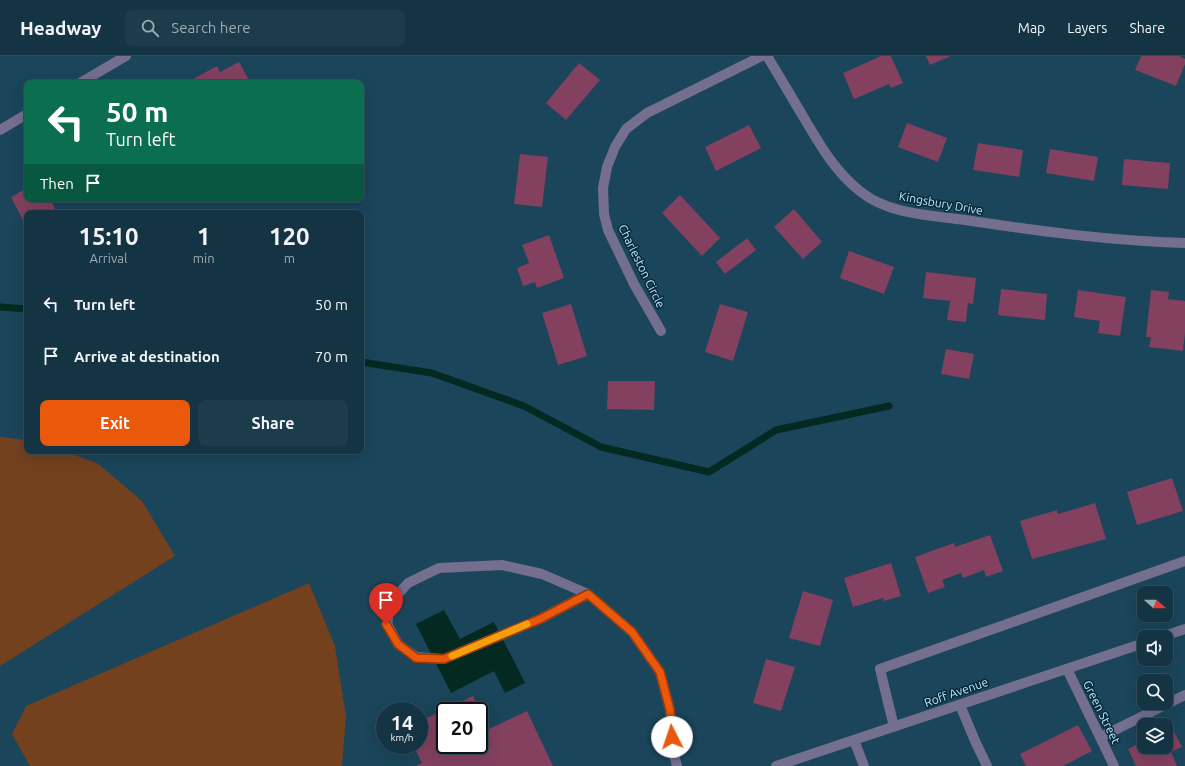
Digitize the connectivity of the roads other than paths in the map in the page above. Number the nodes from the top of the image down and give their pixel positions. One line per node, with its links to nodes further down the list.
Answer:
1 (126, 56): 4 (street)
2 (762, 56): 8 (street, Charleston Circle)
3 (767, 56): 7 (street, Kingsbury Drive)
4 (85, 80)
5 (24, 116): 6 (street)
6 (0, 130)
7 (1185, 243)
8 (661, 331)
9 (1185, 561): 17 (street)
10 (588, 594): 10 (street); 20 (street)
11 (1185, 629): 12 (street)
12 (1173, 633)
13 (1137, 645): 14 (street, Roff Avenue)
14 (1066, 669): 16 (street, Roff Avenue); 18 (street, Green Street)
15 (1185, 695): 18 (street)
16 (960, 705): 17 (street, Roff Avenue); 23 (street)
17 (894, 727): 19 (street, Roff Avenue)
18 (1100, 737): 24 (street, Green Street)
19 (854, 740): 21 (street, Roff Avenue); 22 (street)
20 (677, 766)
21 (776, 766)
22 (864, 766)
23 (988, 766)
24 (1114, 766)

